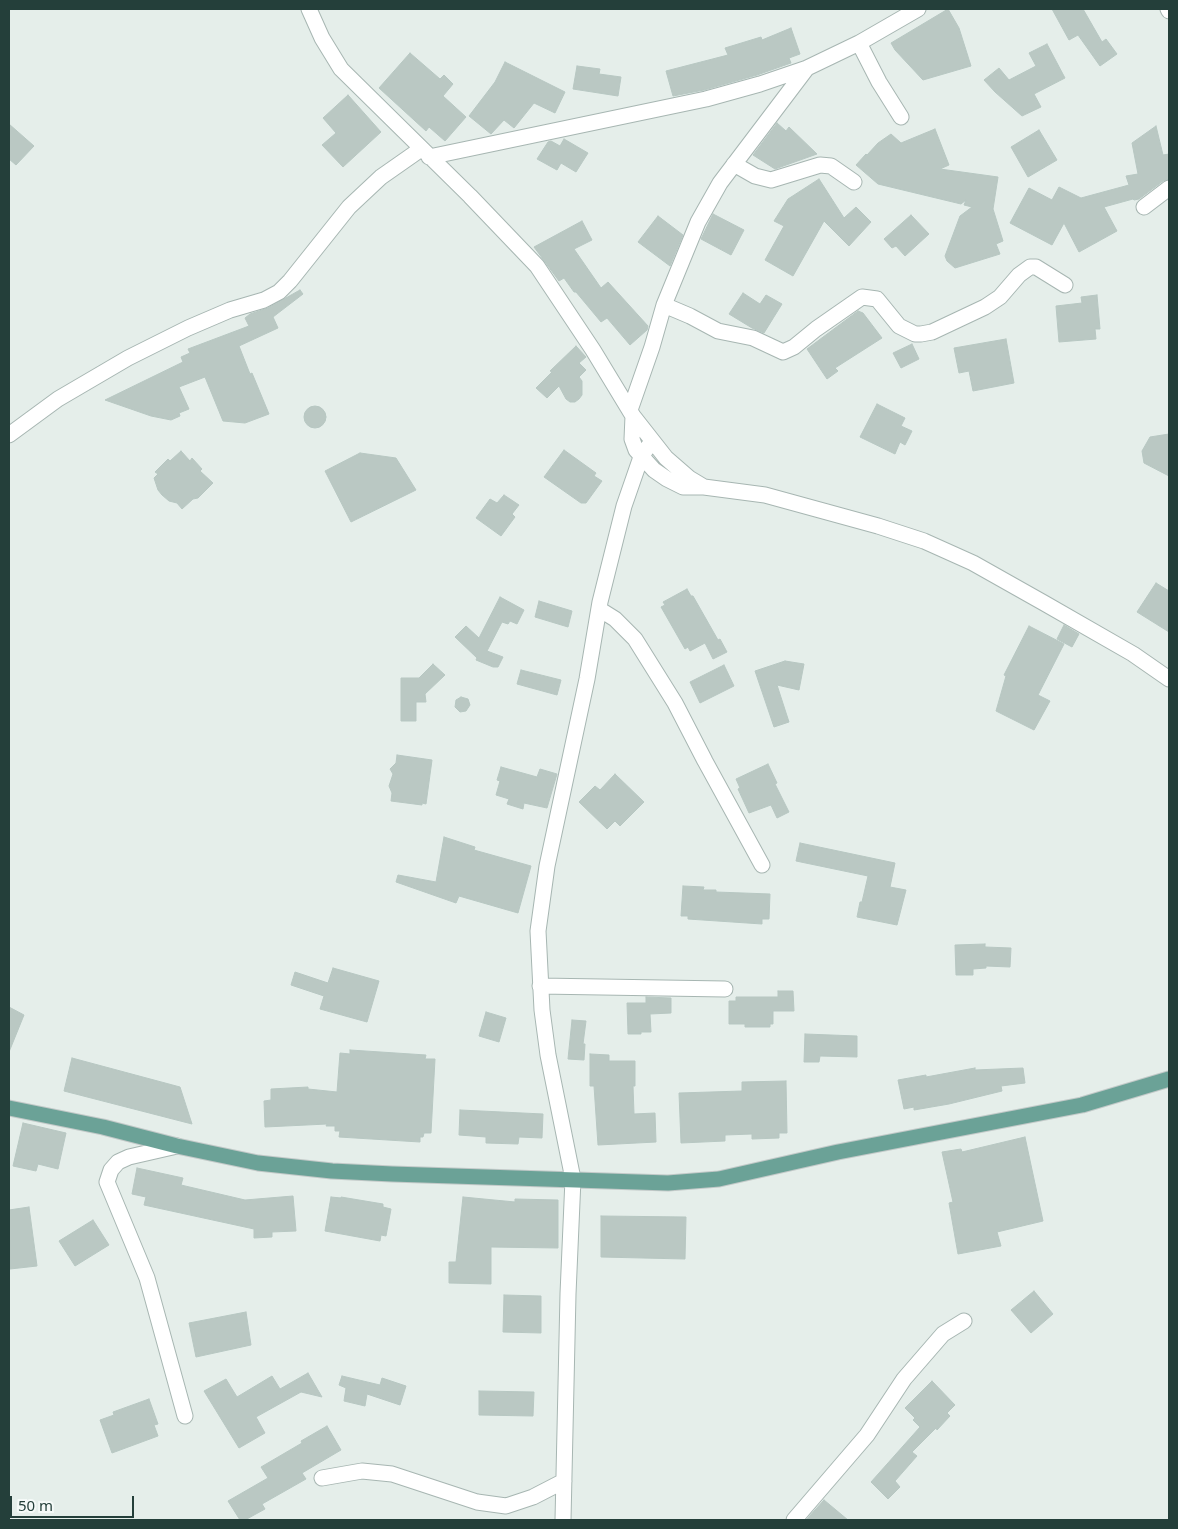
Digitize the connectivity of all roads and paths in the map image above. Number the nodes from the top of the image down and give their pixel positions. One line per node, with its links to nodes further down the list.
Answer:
1 (309, 9): 6 (street)
2 (918, 9): 3 (street)
3 (859, 43): 4 (street); 5 (street)
4 (807, 68): 6 (street); 7 (street)
5 (901, 117)
6 (425, 153): 13 (street); 14 (street)
7 (734, 164): 8 (street); 12 (street)
8 (854, 182)
9 (1169, 188): 10 (street)
10 (1144, 207)
11 (1065, 285): 12 (street)
12 (664, 305): 13 (street)
13 (631, 413): 15 (street); 16 (street)
14 (9, 436)
15 (652, 441): 16 (street); 17 (street)
16 (641, 457): 17 (street); 18 (street)
17 (704, 487): 19 (street)
18 (599, 609): 20 (street); 21 (street)
19 (1169, 678)
20 (762, 865)
21 (540, 986): 22 (street); 26 (street)
22 (725, 990)
23 (1169, 1079): 26 (main road)
24 (9, 1108): 25 (main road)
25 (178, 1146): 26 (main road); 28 (street)
26 (573, 1179): 30 (street)
27 (964, 1321): 32 (street)
28 (185, 1416)
29 (322, 1478): 30 (street)
30 (564, 1481): 31 (street)
31 (563, 1520)
32 (794, 1520)

